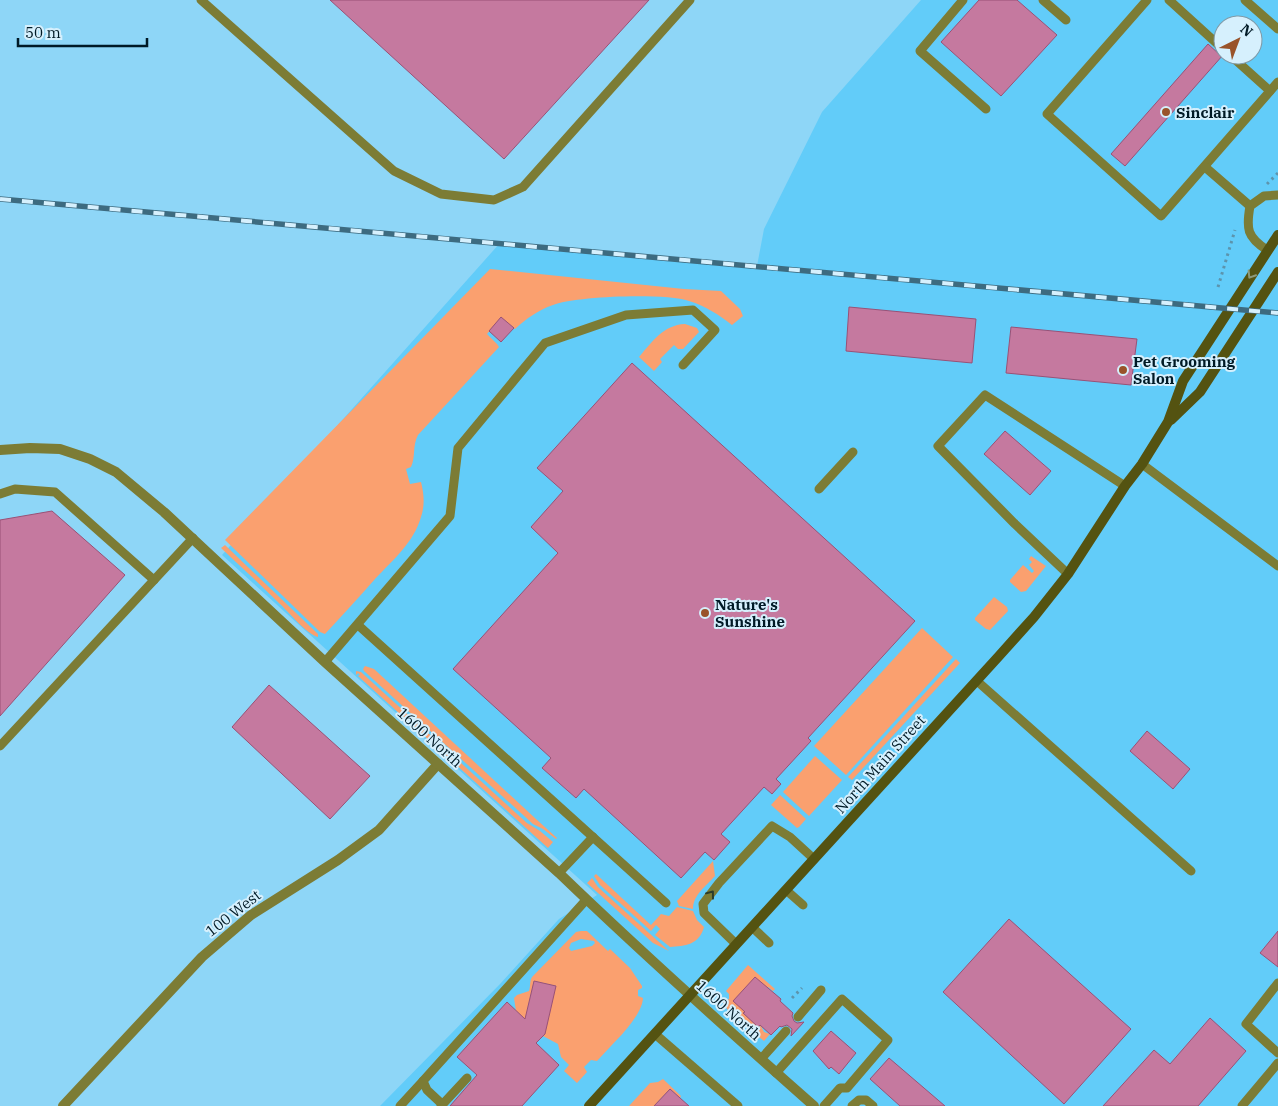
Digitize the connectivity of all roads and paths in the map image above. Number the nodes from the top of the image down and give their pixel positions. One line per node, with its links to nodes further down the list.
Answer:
1 (201, 0): 2 (lane)
2 (690, 0)
3 (963, 0): 14 (lane)
4 (1043, 0): 8 (lane)
5 (1147, 0): 15 (lane)
6 (1168, 0): 10 (lane)
7 (1249, 2): 9 (lane)
8 (1066, 20)
9 (1278, 29)
10 (1213, 40)
11 (1241, 65): 13 (lane)
12 (1278, 82): 13 (lane)
13 (1270, 91): 15 (lane)
14 (986, 109)
15 (1205, 166): 17 (lane)
16 (1278, 195): 17 (lane)
17 (1250, 206): 19 (lane)
18 (1278, 235): 19 (main road, North Main Street)
19 (1267, 250): 22 (main road, North Main Street, one-way to 22)
20 (1278, 272): 22 (main road, North Main Street)
21 (683, 365): 33 (lane)
22 (1168, 422): 25 (main road, North Main Street)
23 (0, 450): 29 (street, 1600 North)
24 (853, 452): 27 (lane)
25 (1142, 464): 26 (main road, North Main Street); 30 (lane)
26 (1125, 486): 31 (main road, North Main Street); 31 (lane)
27 (819, 489)
28 (0, 494): 32 (lane)
29 (193, 538): 32 (lane); 34 (street, 1600 North)
30 (1278, 566)
31 (1068, 574): 35 (main road, North Main Street)
32 (154, 580): 36 (lane)
33 (358, 625): 34 (lane); 38 (lane)
34 (325, 662): 37 (street, 1600 North)
35 (976, 681): 39 (main road, North Main Street); 40 (lane)
36 (0, 746)
37 (438, 764): 41 (street, 1600 North); 64 (street, 100 West)
38 (593, 836): 41 (lane); 44 (lane)
39 (814, 859): 42 (main road, North Main Street); 48 (lane, one-way to 39)
40 (1192, 871)
41 (559, 874): 43 (street, 1600 North)
42 (786, 890): 45 (lane); 46 (main road, North Main Street)
43 (586, 900): 52 (street, 1600 North); 62 (lane)
44 (666, 902)
45 (803, 905)
46 (752, 927): 47 (lane); 48 (main road, North Main Street)
47 (769, 943)
48 (736, 944): 52 (main road, North Main Street)
49 (1278, 983): 57 (lane)
50 (802, 988): 53 (path)
51 (821, 990): 54 (lane)
52 (690, 995): 56 (main road, North Main Street); 58 (street, 1600 North)
53 (792, 998)
54 (798, 1017)
55 (786, 1032): 58 (lane)
56 (655, 1034): 66 (main road, North Main Street); 67 (lane)
57 (1278, 1053)
58 (761, 1059): 60 (street, 1600 North)
59 (1278, 1063): 72 (lane)
60 (776, 1072): 68 (street, 1600 North); 69 (lane)
61 (467, 1078): 63 (lane)
62 (423, 1081): 63 (lane); 65 (lane)
63 (442, 1105)
64 (63, 1106)
65 (400, 1106)
66 (589, 1106)
67 (738, 1106)
68 (814, 1106)
69 (824, 1106)
70 (852, 1106): 71 (lane)
71 (873, 1106)
72 (1242, 1106)

